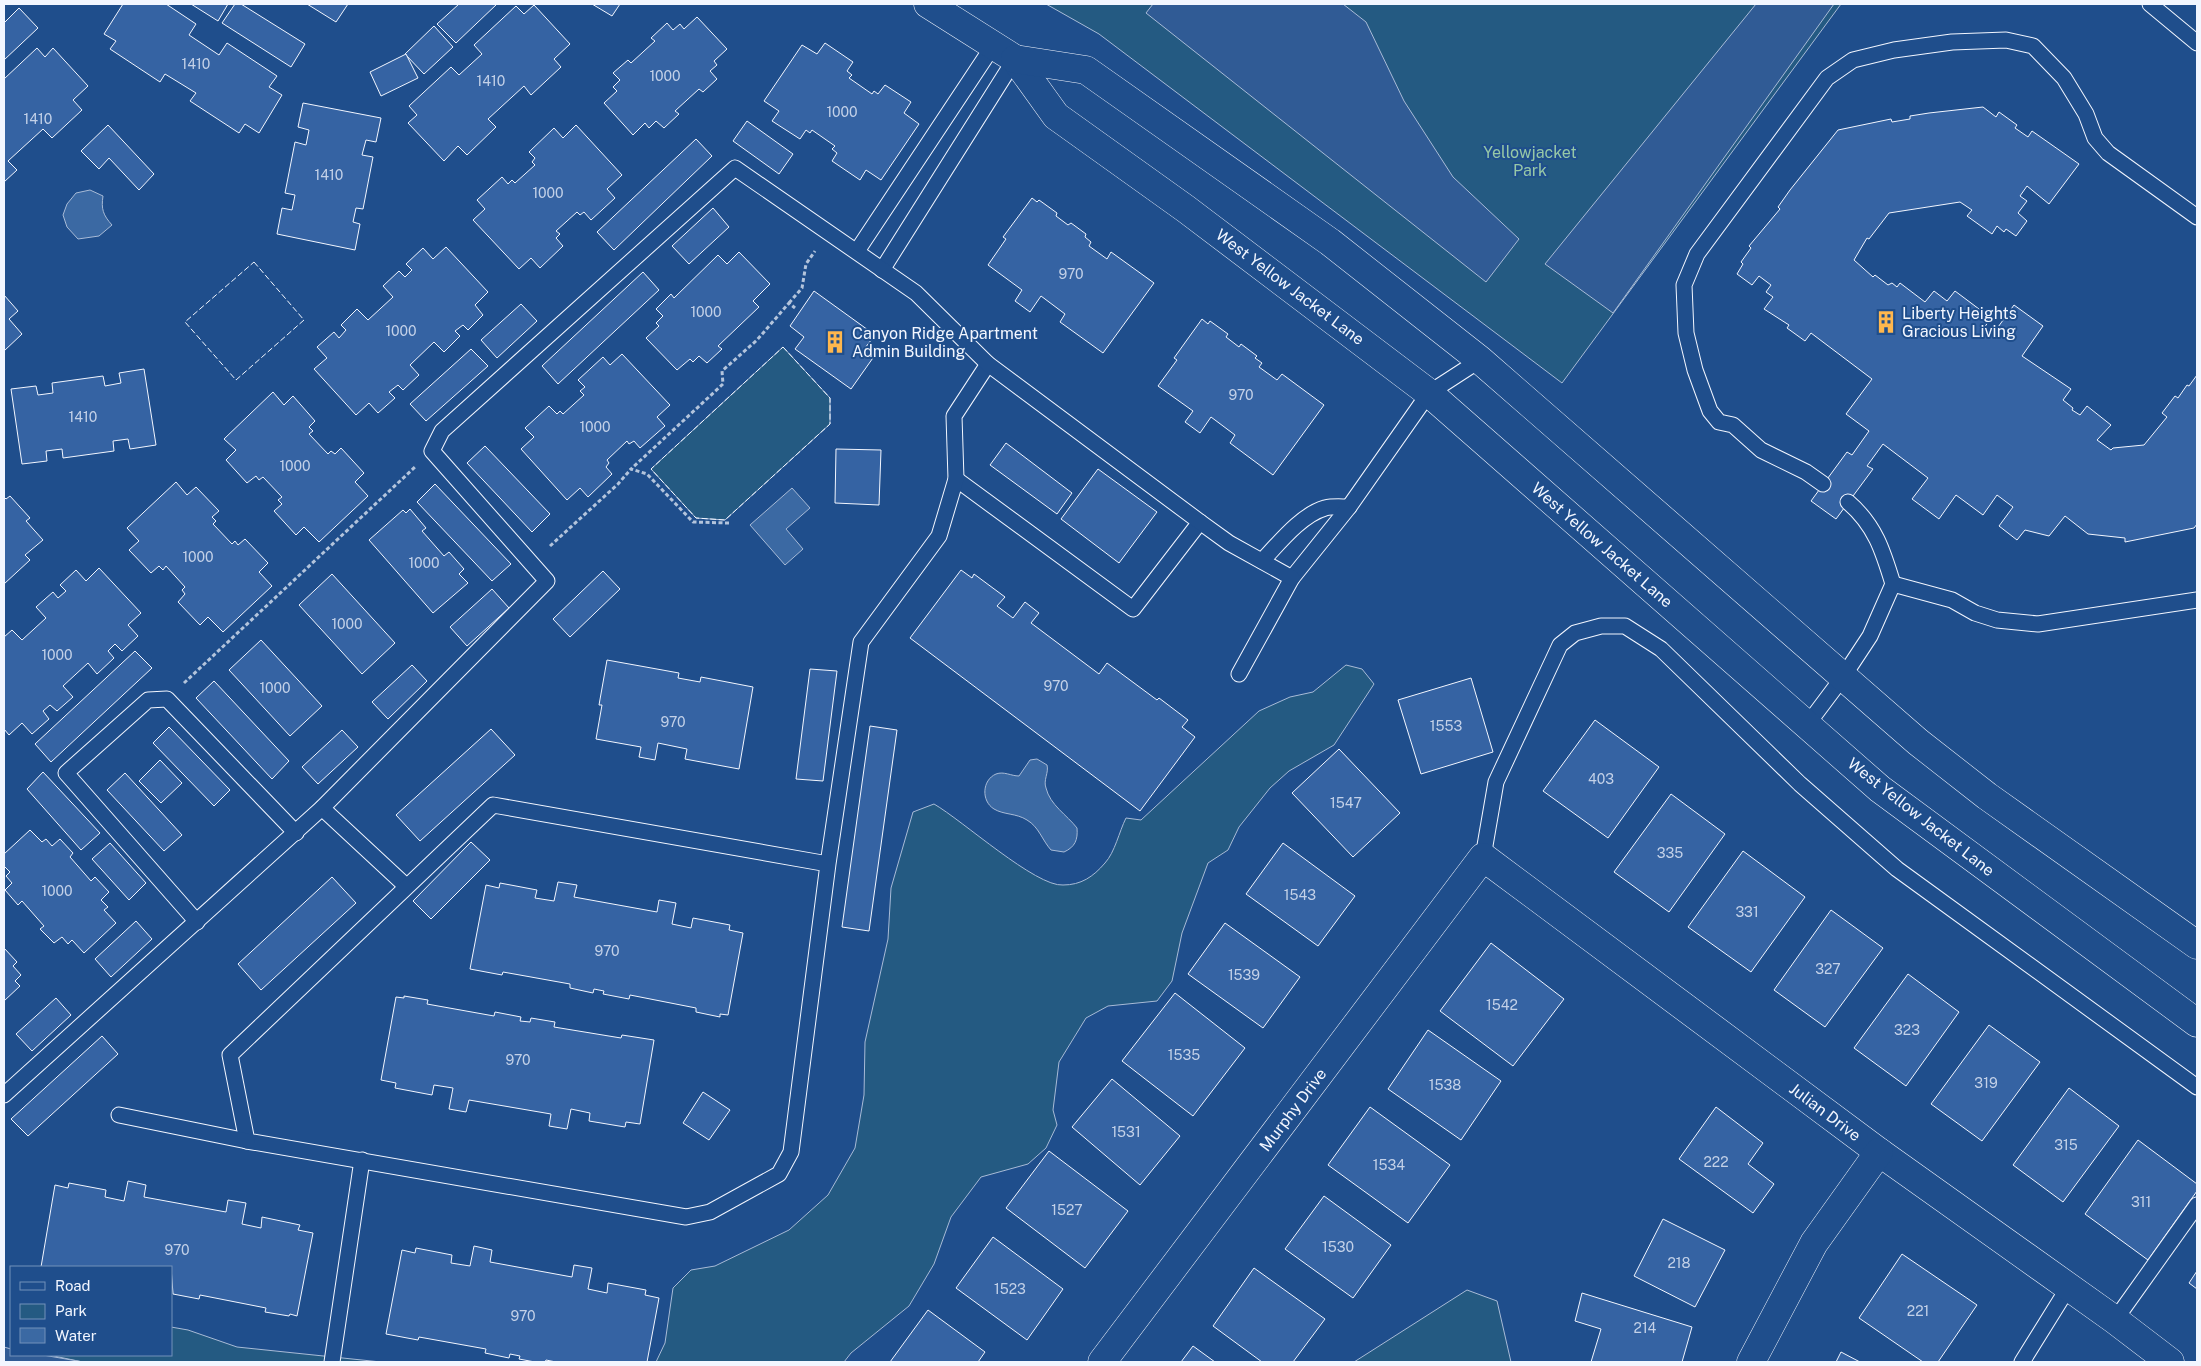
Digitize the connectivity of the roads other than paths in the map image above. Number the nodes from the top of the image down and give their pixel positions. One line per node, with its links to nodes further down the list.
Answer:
1 (928, 4): 4 (street, West Yellow Jacket Lane)
2 (2150, 4): 3 (lane)
3 (2197, 43)
4 (1004, 52): 6 (lane); 7 (lane); 8 (street, West Yellow Jacket Lane); 10 (street, West Yellow Jacket Lane)
5 (2197, 217): 12 (lane)
6 (857, 251): 7 (lane); 23 (lane)
7 (882, 270): 9 (lane)
8 (1480, 360): 10 (lane); 21 (street, West Yellow Jacket Lane)
9 (988, 364): 11 (lane); 15 (lane)
10 (1429, 393): 14 (lane); 22 (street, West Yellow Jacket Lane)
11 (956, 479): 15 (lane); 26 (lane)
12 (1823, 484)
13 (1848, 502): 18 (lane)
14 (1349, 507): 16 (lane); 17 (lane)
15 (1200, 522): 16 (lane)
16 (1262, 561): 17 (lane)
17 (1292, 578): 20 (lane)
18 (1893, 584): 19 (lane); 21 (lane)
19 (2197, 600)
20 (1239, 674)
21 (1843, 677): 22 (lane); 29 (street, West Yellow Jacket Lane)
22 (1807, 725): 30 (street, West Yellow Jacket Lane)
23 (322, 808): 24 (lane); 27 (lane)
24 (296, 833): 28 (lane); 28 (lane)
25 (1483, 857): 31 (lane); 35 (street, Julian Drive); 41 (street, Murphy Drive)
26 (828, 864): 27 (lane); 36 (lane)
27 (406, 886): 34 (lane)
28 (197, 922): 32 (lane)
29 (2197, 945)
30 (2197, 1023)
31 (2197, 1087)
32 (4, 1095)
33 (119, 1115): 34 (lane)
34 (247, 1140): 36 (lane)
35 (1879, 1152): 38 (street, Julian Drive); 42 (street)
36 (362, 1160): 40 (lane)
37 (2197, 1205): 39 (lane)
38 (2068, 1288): 39 (street, Julian Drive); 43 (lane)
39 (2115, 1320): 44 (street, Julian Drive)
40 (332, 1362)
41 (1102, 1362)
42 (1751, 1362)
43 (2022, 1362)
44 (2170, 1362)

